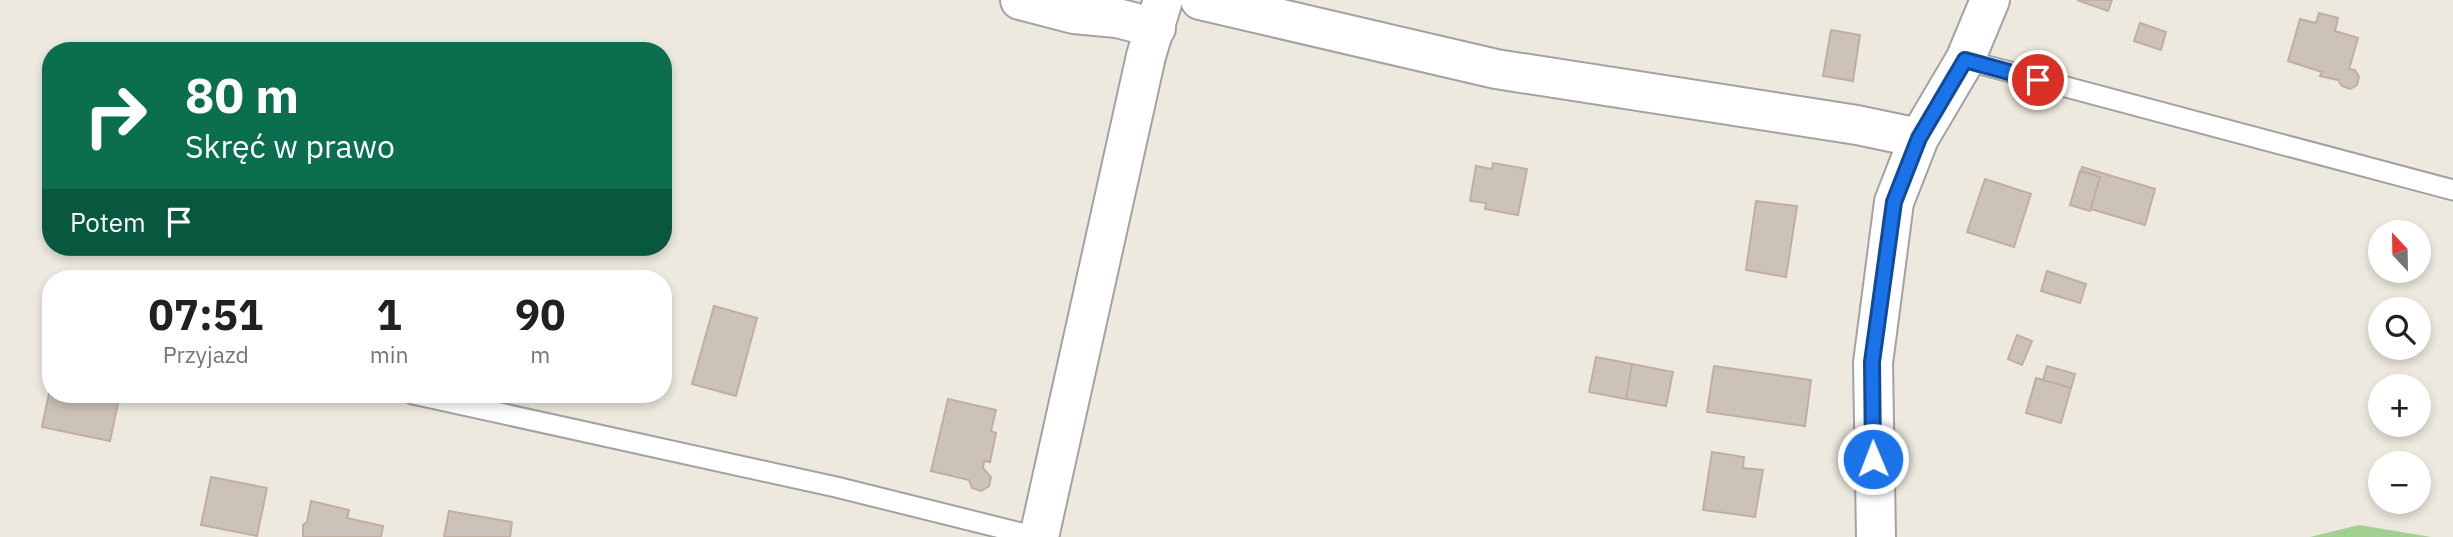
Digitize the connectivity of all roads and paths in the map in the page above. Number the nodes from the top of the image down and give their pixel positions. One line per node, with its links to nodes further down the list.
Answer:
1 (1020, 0): 4 (street)
2 (1200, 0): 6 (street)
3 (1990, 0): 5 (street)
4 (1160, 14): 9 (street)
5 (1965, 60): 6 (street); 7 (lane)
6 (1919, 138): 10 (street)
7 (2453, 190)
8 (454, 403): 9 (lane)
9 (1038, 537)
10 (1876, 537)

